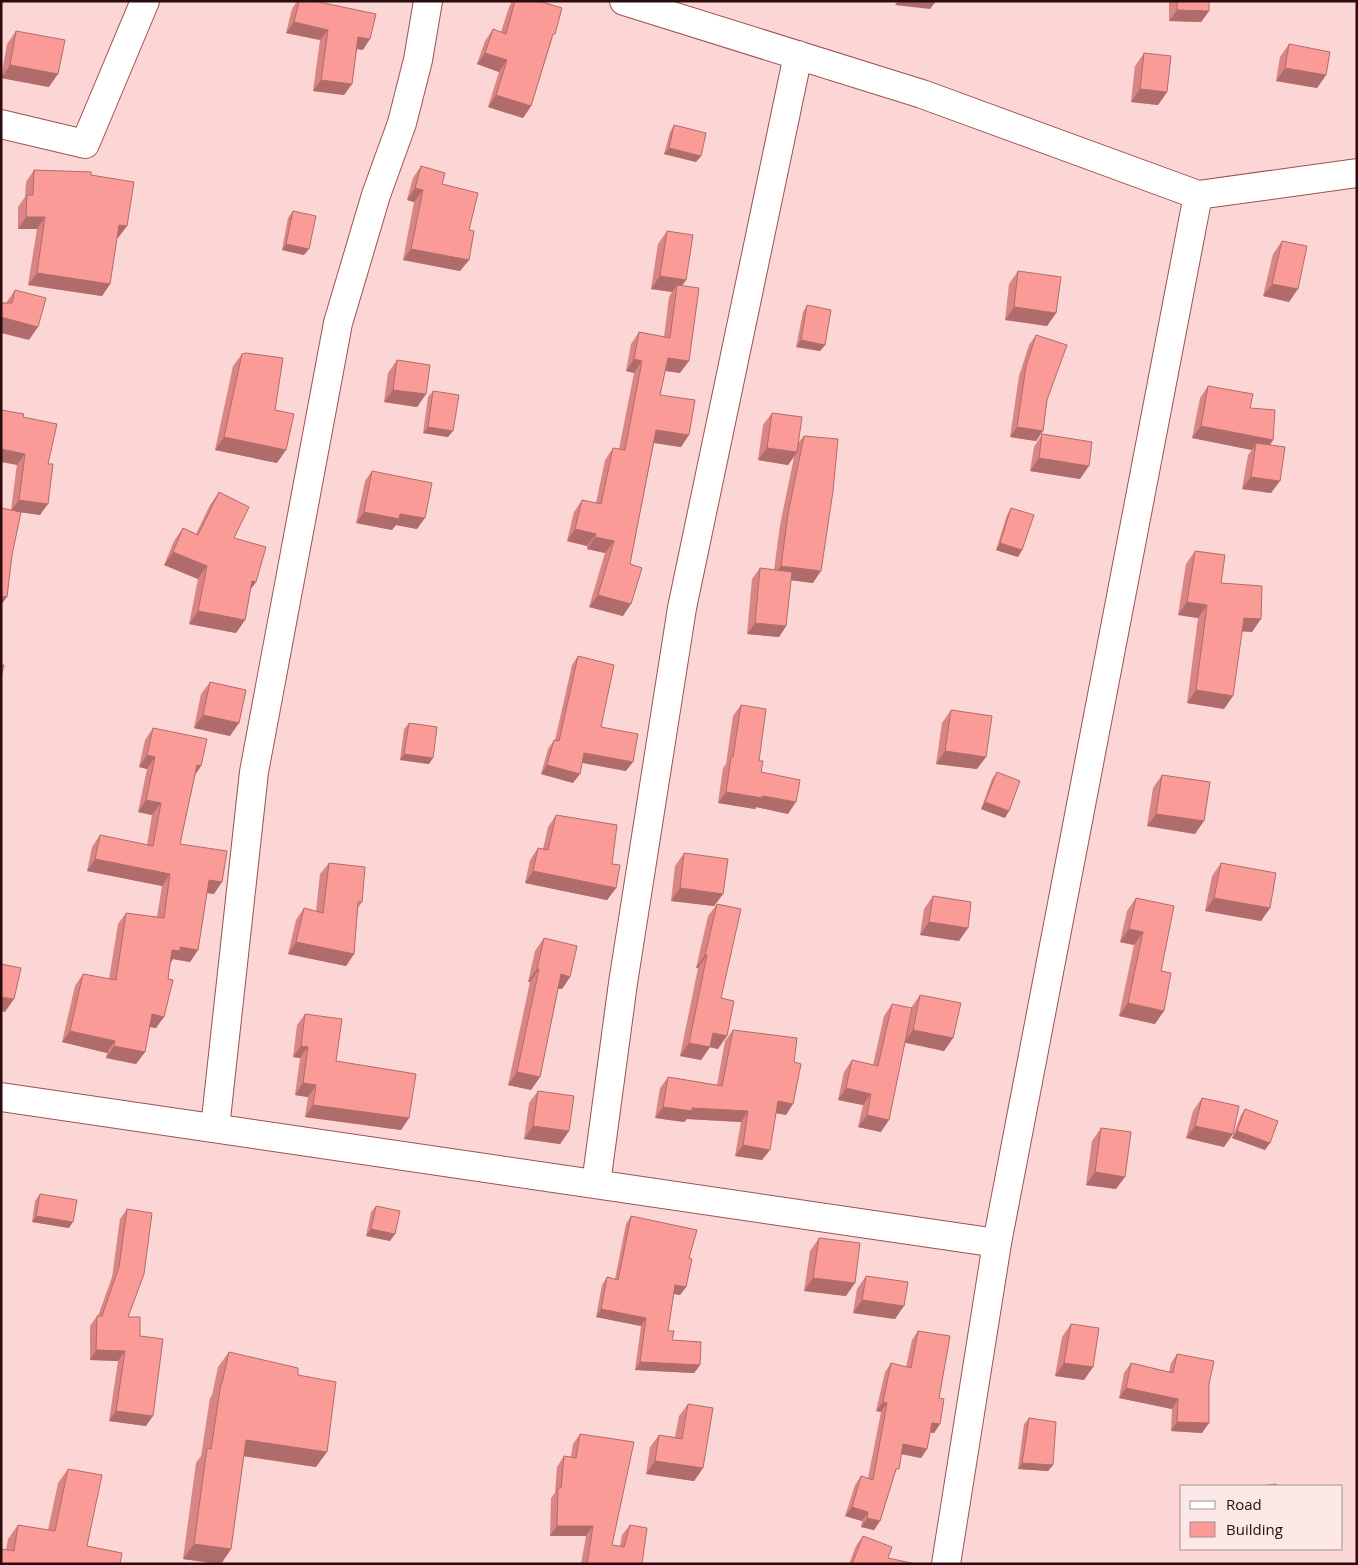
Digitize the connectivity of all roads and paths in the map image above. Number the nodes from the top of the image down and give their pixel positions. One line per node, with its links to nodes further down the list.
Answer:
1 (145, 1): 5 (street)
2 (428, 1): 9 (street)
3 (624, 1): 4 (street)
4 (798, 55): 7 (street); 10 (street)
5 (1, 124)
6 (1357, 173): 7 (street)
7 (1198, 194): 11 (street)
8 (1, 1097): 9 (street)
9 (215, 1128): 10 (street)
10 (596, 1184): 11 (street)
11 (997, 1243): 12 (street)
12 (946, 1564)

